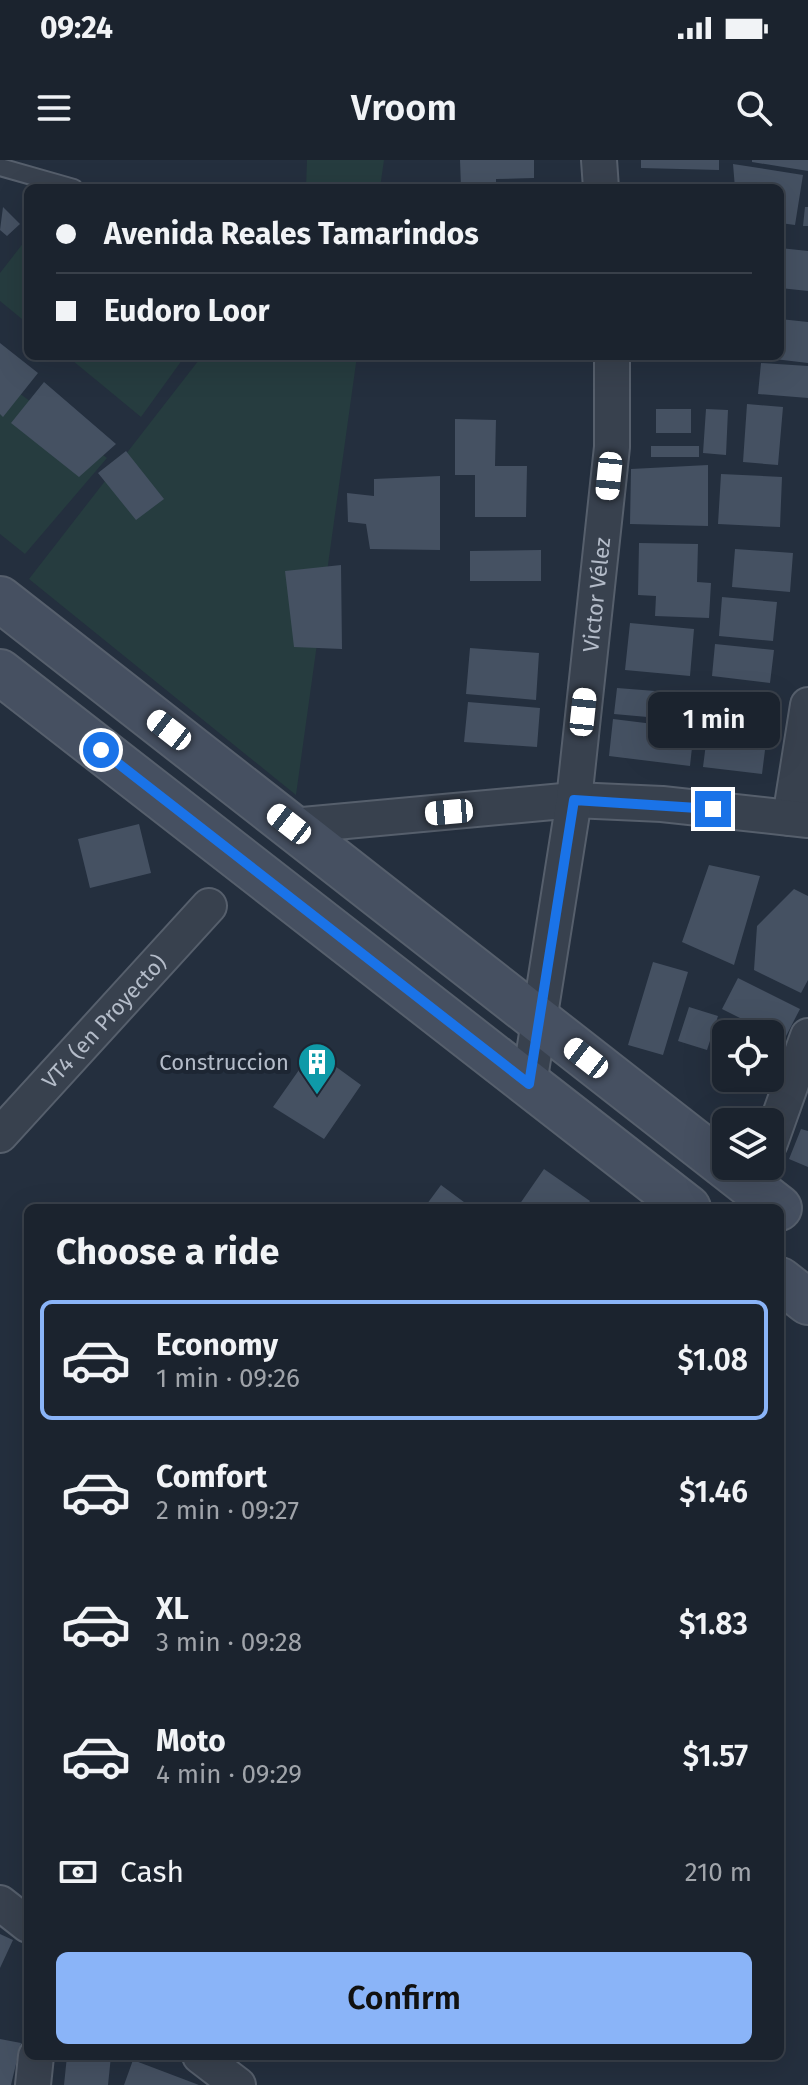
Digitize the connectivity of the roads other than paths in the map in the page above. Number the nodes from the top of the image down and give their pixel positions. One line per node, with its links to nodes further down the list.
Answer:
1 (599, 160): 4 (street)
2 (0, 167): 3 (lane)
3 (60, 184)
4 (601, 184)
5 (612, 360): 9 (street, Victor Vélez)
6 (0, 599): 11 (main road)
7 (0, 672): 15 (main road)
8 (808, 705): 10 (street)
9 (574, 800): 10 (street); 11 (street); 13 (street, Victor Vélez)
10 (799, 819)
11 (292, 826): 13 (main road)
12 (209, 906): 17 (street, VT4 (en Proyecto))
13 (539, 1021): 15 (street, Victor Vélez); 18 (main road)
14 (808, 1036): 16 (street)
15 (529, 1084): 19 (main road)
16 (782, 1108)
17 (0, 1135)
18 (769, 1193)
19 (683, 1204)
20 (784, 1207): 21 (main road)
21 (808, 1230)
22 (784, 1283): 23 (main road)
23 (808, 1302)
24 (0, 1903): 25 (street)
25 (24, 1922)
26 (36, 2060): 28 (street)
27 (205, 2060): 29 (street)
28 (33, 2085)
29 (238, 2085)

